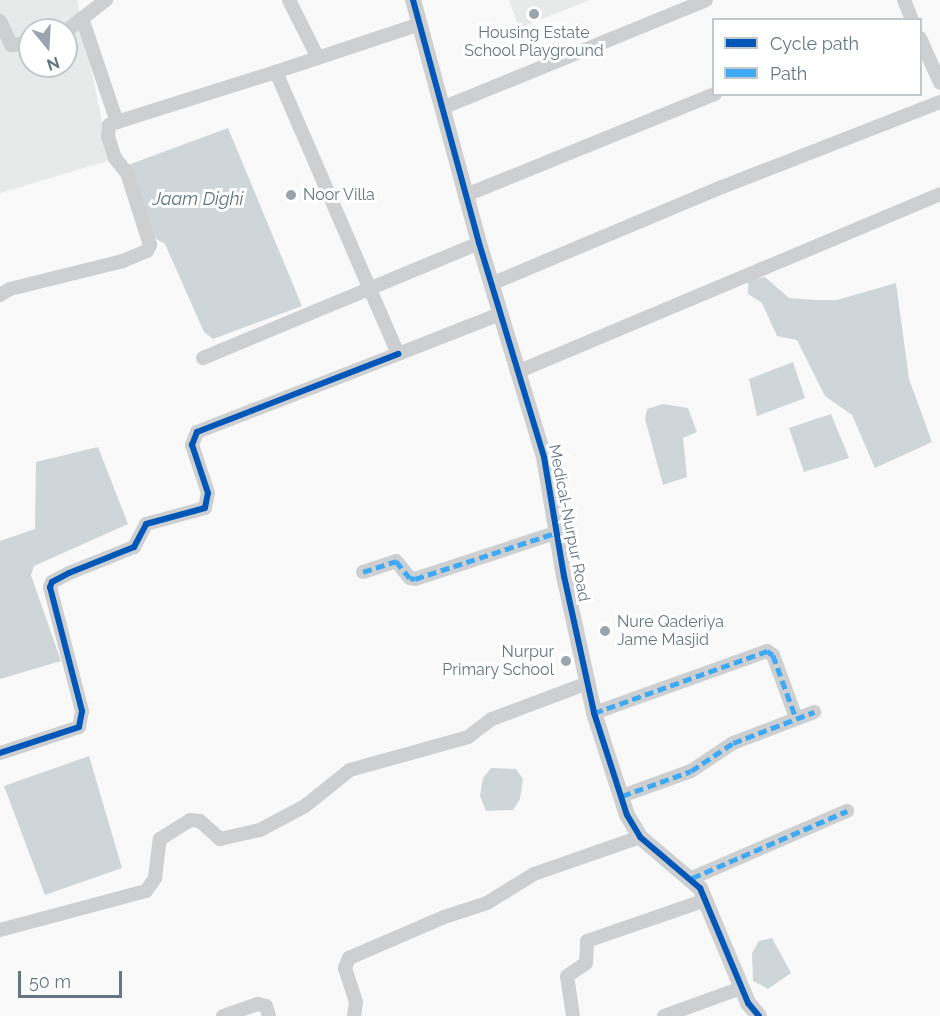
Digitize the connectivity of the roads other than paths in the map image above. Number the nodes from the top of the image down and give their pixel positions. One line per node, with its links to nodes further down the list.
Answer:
1 (106, 0): 6 (street)
2 (289, 0): 13 (street)
3 (413, 0): 10 (street, Medical-Nurpur Road)
4 (706, 0): 18 (street)
5 (904, 0): 7 (street)
6 (82, 18): 9 (street); 19 (street)
7 (907, 18)
8 (0, 21): 12 (street)
9 (78, 21)
10 (420, 24): 13 (street); 18 (street, Medical-Nurpur Road)
11 (922, 40): 15 (street)
12 (18, 44)
13 (317, 56): 14 (street)
14 (276, 72): 19 (street); 24 (street)
15 (940, 83)
16 (712, 95): 21 (street)
17 (940, 102): 23 (street)
18 (442, 108): 21 (street, Medical-Nurpur Road)
19 (117, 122): 25 (street)
20 (940, 194): 29 (street)
21 (466, 195): 22 (street, Medical-Nurpur Road)
22 (478, 243): 23 (street, Medical-Nurpur Road); 24 (street)
23 (491, 284): 26 (street, Medical-Nurpur Road)
24 (369, 288): 27 (street); 28 (street)
25 (0, 295)
26 (500, 314): 27 (street); 29 (street, Medical-Nurpur Road)
27 (398, 354): 36 (street)
28 (203, 357)
29 (517, 372): 30 (street, Medical-Nurpur Road)
30 (558, 532): 31 (street); 32 (street, Medical-Nurpur Road)
31 (363, 572)
32 (588, 683): 34 (street, Medical-Nurpur Road); 42 (street)
33 (814, 712): 35 (street)
34 (594, 713): 35 (street); 37 (street, Medical-Nurpur Road)
35 (796, 718): 37 (street)
36 (0, 753)
37 (622, 796): 39 (street, Medical-Nurpur Road)
38 (847, 811): 40 (street)
39 (640, 837): 40 (street, Medical-Nurpur Road); 46 (street)
40 (692, 878): 41 (street, Medical-Nurpur Road)
41 (706, 900): 43 (street, Medical-Nurpur Road); 47 (street)
42 (0, 930)
43 (741, 988): 48 (street); 49 (street, Medical-Nurpur Road)
44 (224, 1016): 45 (street)
45 (269, 1016)
46 (354, 1016)
47 (573, 1016)
48 (664, 1016)
49 (759, 1016)

